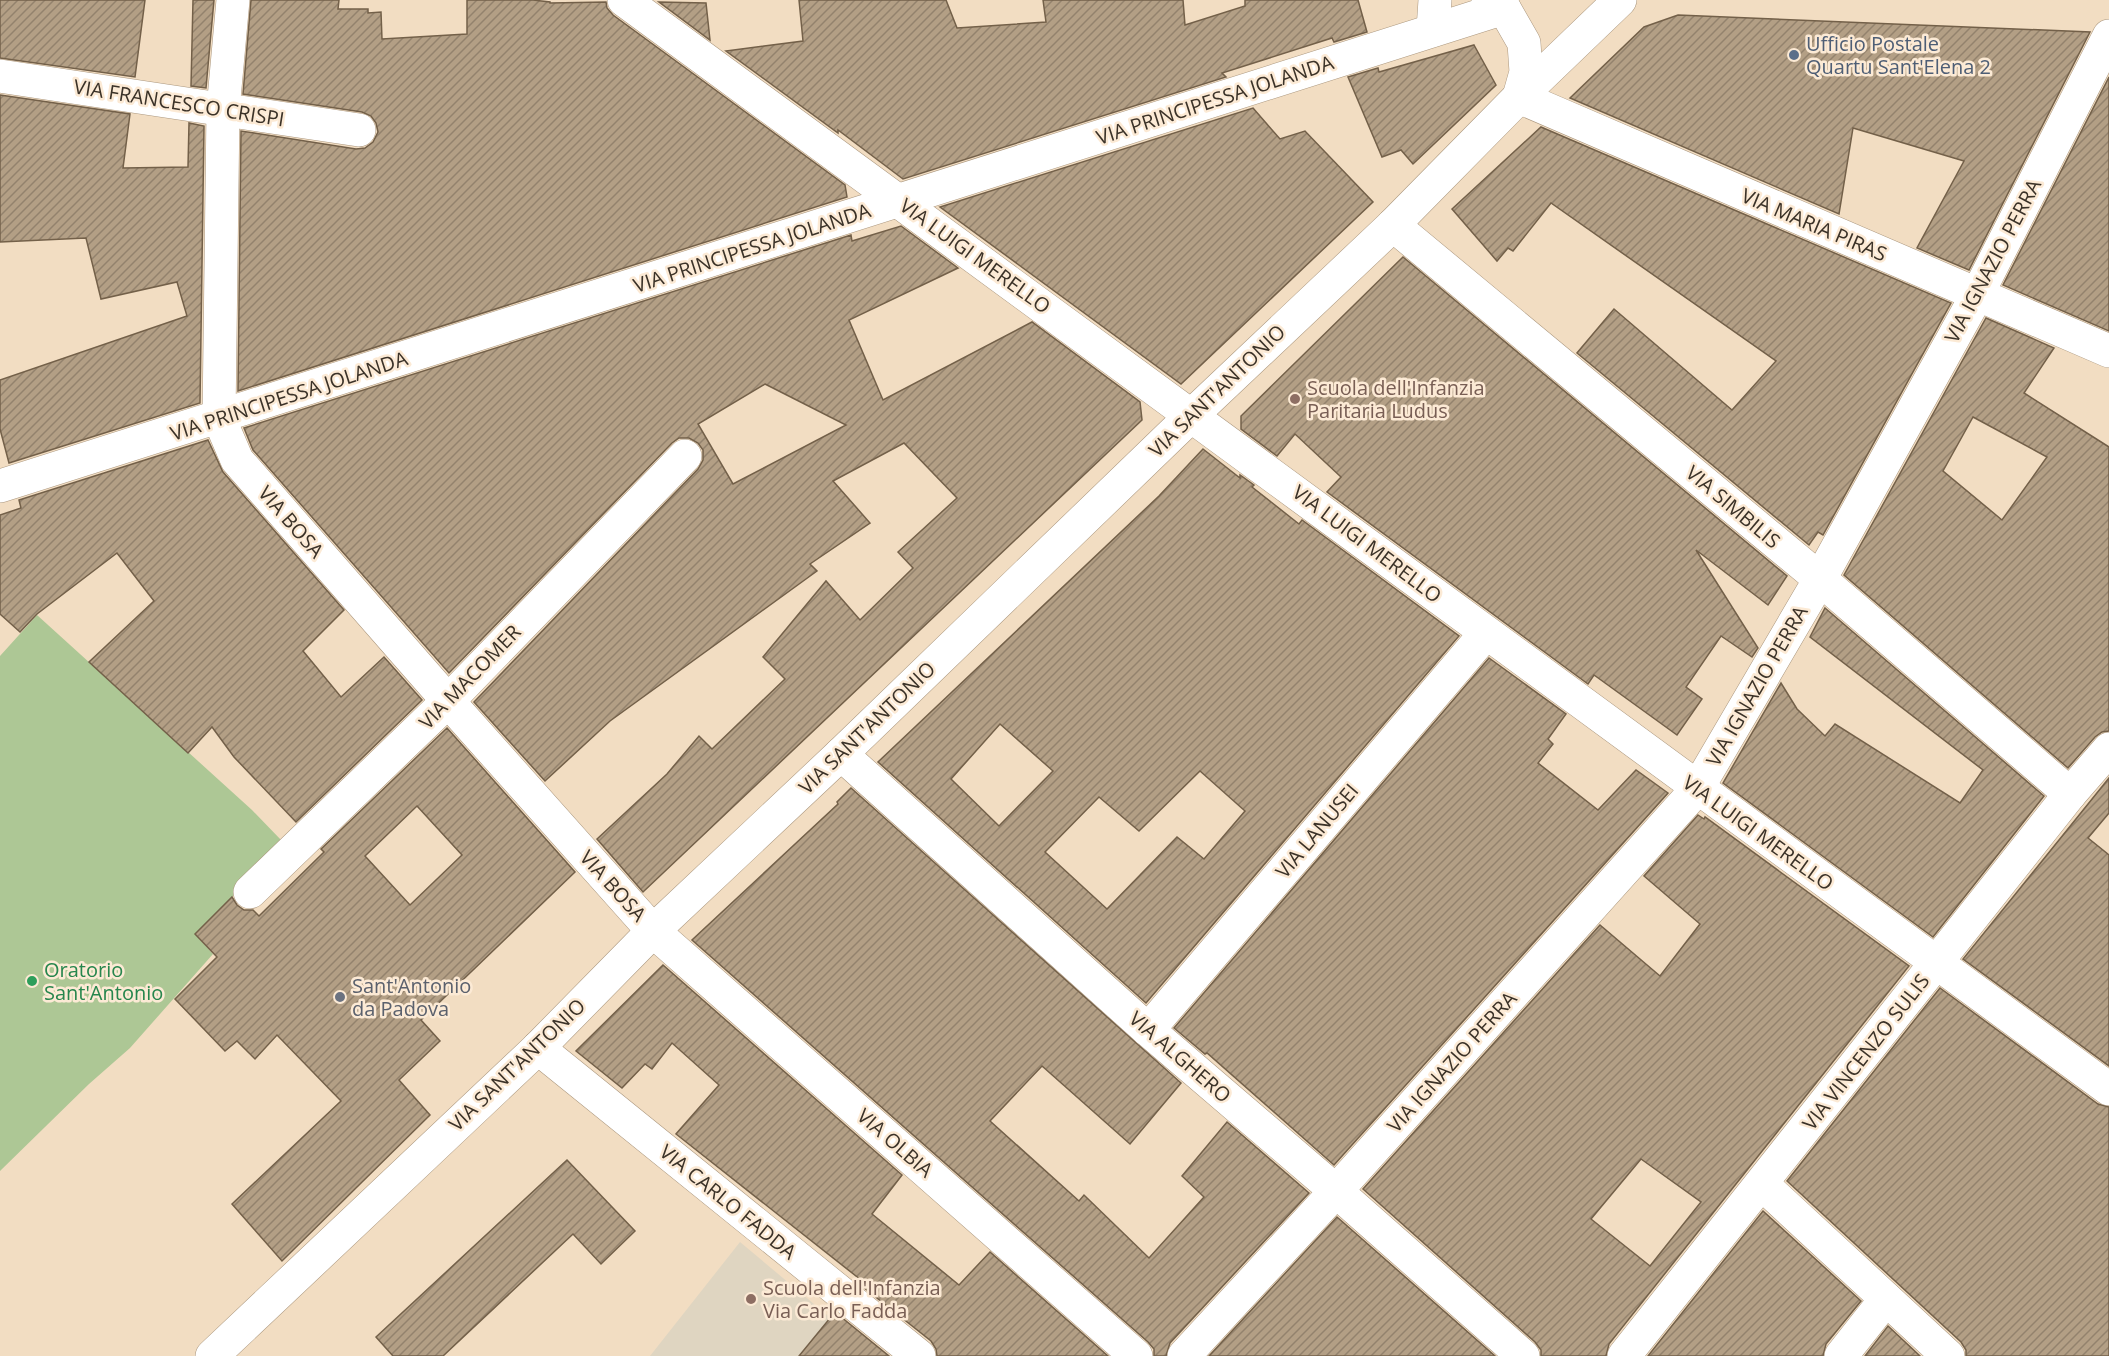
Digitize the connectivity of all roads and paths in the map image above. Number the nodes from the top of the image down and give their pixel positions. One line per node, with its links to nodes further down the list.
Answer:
1 (233, 0): 9 (street, VIA BOSA)
2 (624, 0): 11 (street, VIA LUIGI MERELLO)
3 (1620, 0): 8 (street, VIA SANT'ANTONIO)
4 (1496, 4): 5 (street, VIA PRINCIPESSA JOLANDA); 8 (street)
5 (1434, 15): 11 (street, VIA PRINCIPESSA JOLANDA)
6 (2109, 36): 13 (street, VIA IGNAZIO PERRA)
7 (0, 76): 9 (street, VIA FRANCESCO CRISPI)
8 (1519, 98): 12 (street, VIA SANT'ANTONIO); 13 (street, VIA MARIA PIRAS)
9 (224, 110): 10 (street, VIA FRANCESCO CRISPI); 16 (street, VIA BOSA)
10 (359, 130)
11 (899, 201): 15 (street, VIA LUIGI MERELLO); 16 (street, VIA PRINCIPESSA JOLANDA)
12 (1393, 225): 15 (street, VIA SANT'ANTONIO); 19 (street, VIA SIMBILIS)
13 (1977, 295): 14 (street, VIA MARIA PIRAS); 19 (street, VIA IGNAZIO PERRA)
14 (2109, 351)
15 (1192, 415): 20 (street, VIA LUIGI MERELLO); 23 (street, VIA SANT'ANTONIO)
16 (219, 418): 18 (street, VIA PRINCIPESSA JOLANDA); 21 (street, VIA BOSA)
17 (685, 456): 21 (street, VIA MACOMER)
18 (0, 486)
19 (1820, 579): 24 (street, VIA IGNAZIO PERRA); 25 (street, VIA SIMBILIS)
20 (1486, 633): 24 (street, VIA LUIGI MERELLO); 29 (street, VIA LANUSEI)
21 (448, 701): 26 (street, VIA MACOMER); 27 (street, VIA BOSA)
22 (2109, 749): 25 (street, VIA VINCENZO SULIS)
23 (842, 754): 27 (street, VIA SANT'ANTONIO); 29 (street, VIA ALGHERO)
24 (1697, 789): 28 (street, VIA LUIGI MERELLO); 33 (street, VIA IGNAZIO PERRA)
25 (2070, 794): 28 (street, VIA VINCENZO SULIS)
26 (250, 892)
27 (653, 931): 30 (street, VIA SANT'ANTONIO); 37 (street, VIA OLBIA)
28 (1936, 963): 31 (street, VIA LUIGI MERELLO); 32 (street, VIA VINCENZO SULIS)
29 (1148, 1030): 33 (street, VIA ALGHERO)
30 (538, 1047): 35 (street, VIA SANT'ANTONIO); 36 (street, VIA CARLO FADDA)
31 (2109, 1089)
32 (1762, 1184): 34 (street); 40 (street, VIA VINCENZO SULIS)
33 (1336, 1191): 38 (street, VIA IGNAZIO PERRA); 39 (street, VIA ALGHERO)
34 (1886, 1299): 41 (street); 42 (street)
35 (212, 1356)
36 (919, 1356)
37 (1136, 1356)
38 (1185, 1356)
39 (1523, 1356)
40 (1624, 1356)
41 (1841, 1356)
42 (1948, 1356)

